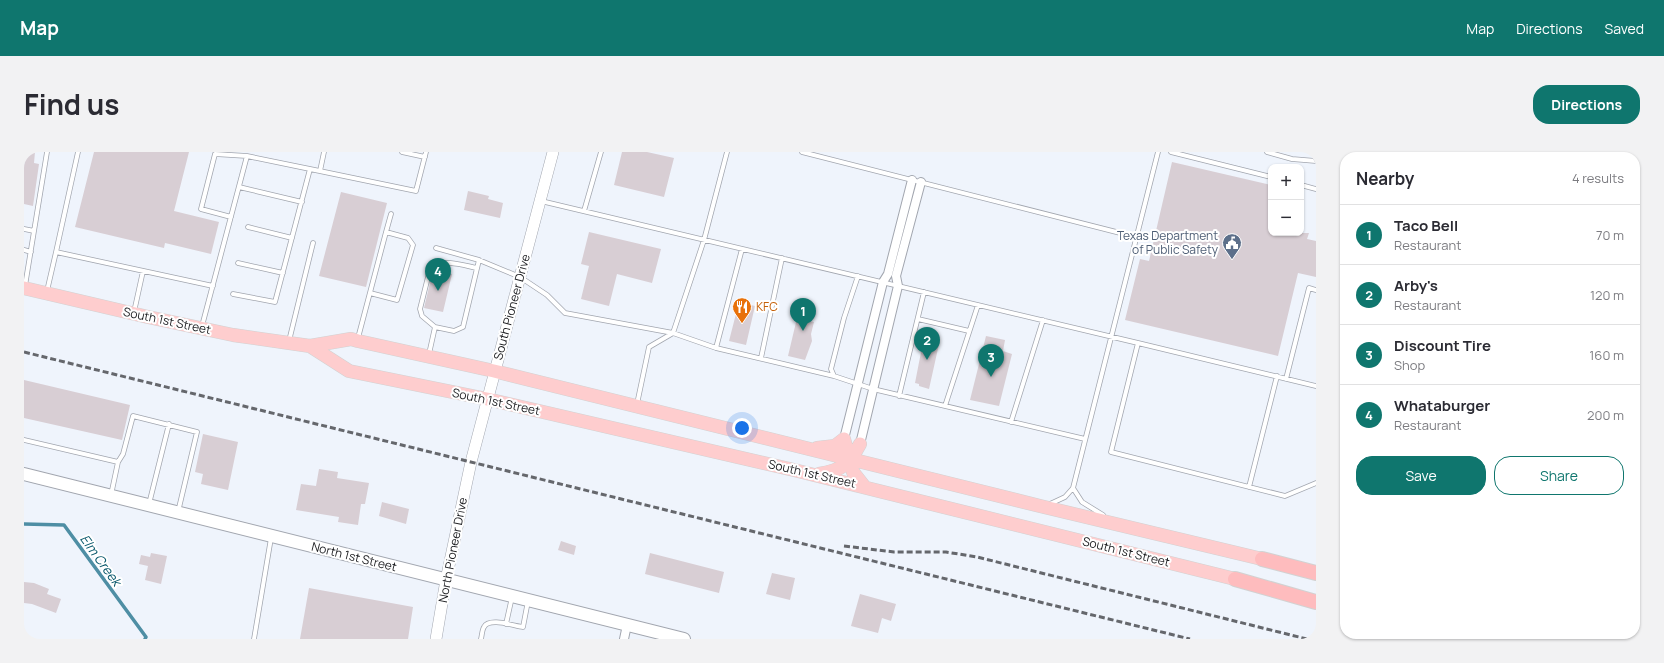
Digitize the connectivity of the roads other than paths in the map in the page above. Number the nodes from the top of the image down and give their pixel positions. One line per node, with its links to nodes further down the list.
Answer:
1 (47, 152): 32 (lane)
2 (78, 152): 42 (lane)
3 (324, 152): 18 (lane)
4 (402, 152): 15 (lane)
5 (426, 152): 15 (lane)
6 (553, 152): 25 (street, South Pioneer Drive)
7 (601, 152): 27 (lane)
8 (726, 152): 36 (lane)
9 (802, 152): 20 (lane)
10 (1158, 152): 34 (lane)
11 (1171, 152): 13 (lane)
12 (1267, 152): 16 (lane)
13 (1184, 154): 19 (lane)
14 (246, 156): 17 (lane); 23 (lane); 29 (lane)
15 (425, 157): 18 (lane)
16 (1316, 161)
17 (310, 169): 18 (lane); 26 (lane)
18 (320, 171)
19 (1268, 176)
20 (912, 180): 21 (lane); 51 (street)
21 (921, 182): 34 (lane); 53 (street)
22 (1304, 186): 24 (lane)
23 (239, 187): 26 (lane); 29 (lane)
24 (1316, 189)
25 (541, 201): 27 (lane); 50 (street, South Pioneer Drive)
26 (302, 202): 35 (lane)
27 (584, 211): 36 (lane)
28 (391, 214): 33 (lane)
29 (231, 217): 52 (lane)
30 (248, 227): 35 (lane)
31 (24, 229): 32 (lane)
32 (34, 231): 41 (lane)
33 (386, 232): 58 (lane); 58 (lane)
34 (1136, 237): 68 (lane)
35 (292, 238): 48 (lane)
36 (704, 240): 39 (lane); 67 (lane)
37 (313, 242): 70 (lane)
38 (436, 248): 44 (lane)
39 (742, 249): 43 (lane); 73 (lane)
40 (24, 250): 41 (lane)
41 (30, 252): 54 (lane)
42 (56, 252): 47 (lane); 57 (lane)
43 (782, 258): 49 (lane); 75 (lane)
44 (479, 260): 46 (lane); 50 (lane)
45 (238, 263): 48 (lane)
46 (477, 268): 64 (lane); 64 (lane)
47 (143, 271): 52 (lane); 61 (lane)
48 (283, 272): 59 (lane)
49 (858, 276): 51 (lane); 77 (lane)
50 (520, 277): 67 (lane); 76 (street, South Pioneer Drive)
51 (883, 282): 53 (lane); 80 (street)
52 (213, 286): 65 (lane)
53 (898, 286): 56 (lane); 82 (street)
54 (24, 288): 57 (main road, South 1st Street)
55 (1316, 290): 79 (lane)
56 (924, 292): 60 (lane); 62 (lane)
57 (47, 293): 61 (main road, South 1st Street)
58 (370, 293): 69 (lane)
59 (233, 294)
60 (978, 305): 63 (lane); 66 (lane)
61 (134, 314): 65 (main road, South 1st Street)
62 (918, 319): 66 (lane); 83 (lane)
63 (1043, 320): 68 (lane); 87 (lane)
64 (436, 327): 74 (lane)
65 (202, 328): 70 (main road, South 1st Street)
66 (969, 331): 86 (lane)
67 (673, 333): 73 (lane); 85 (lane)
68 (1111, 336): 71 (lane); 90 (lane)
69 (358, 341): 72 (main road, South 1st Street); 74 (main road, South 1st Street)
70 (288, 343): 72 (main road, South 1st Street)
71 (1138, 343): 78 (lane); 102 (lane)
72 (310, 346): 84 (main road, South 1st Street)
73 (716, 348): 75 (lane)
74 (429, 357): 76 (main road, South 1st Street)
75 (761, 358): 77 (lane)
76 (494, 371): 84 (street, South Pioneer Drive); 85 (main road, South 1st Street)
77 (834, 376): 80 (lane)
78 (1277, 376): 79 (lane); 102 (lane)
79 (1286, 379): 81 (lane)
80 (857, 384): 82 (lane); 89 (street)
81 (1316, 386)
82 (873, 389): 83 (lane); 92 (street)
83 (899, 396): 86 (lane)
84 (487, 399): 96 (street, South Pioneer Drive); 99 (main road, South 1st Street)
85 (636, 406): 93 (main road, South 1st Street)
86 (945, 406): 87 (lane)
87 (1011, 422): 90 (lane)
88 (169, 424): 95 (lane); 105 (lane); 107 (lane)
89 (844, 439): 93 (main road); 94 (main road)
90 (1085, 439): 103 (lane)
91 (24, 440): 95 (lane)
92 (860, 444): 94 (main road); 97 (main road)
93 (808, 449): 94 (main road, South 1st Street)
94 (850, 460): 97 (main road, South 1st Street); 99 (main road); 101 (main road)
95 (118, 462): 104 (lane)
96 (471, 462): 113 (street, North Pioneer Drive)
97 (898, 471): 106 (main road, South 1st Street)
98 (24, 474): 104 (main road, North 1st Street)
99 (816, 475): 101 (main road, South 1st Street)
100 (1316, 483): 102 (lane)
101 (864, 486): 114 (main road, South 1st Street)
102 (1249, 487)
103 (1073, 488): 106 (lane); 108 (lane)
104 (111, 495): 105 (main road, North 1st Street)
105 (149, 505): 107 (main road, North 1st Street)
106 (1040, 506): 108 (main road, South 1st Street)
107 (178, 512): 109 (main road, North 1st Street)
108 (1126, 526): 110 (main road, South 1st Street)
109 (271, 536): 113 (main road, North 1st Street); 121 (lane)
110 (1262, 559): 111 (highway); 112 (highway, South 1st Street)
111 (1316, 566)
112 (1316, 573)
113 (446, 580): 115 (main road, North 1st Street); 122 (street, North Pioneer Drive)
114 (1235, 580): 116 (highway); 118 (highway, South 1st Street)
115 (512, 596): 117 (main road, North 1st Street); 119 (lane)
116 (1316, 596)
117 (528, 600): 119 (lane); 120 (main road, North 1st Street)
118 (1316, 602)
119 (506, 624): 123 (lane)
120 (627, 625): 124 (street); 125 (main road, North 1st Street)
121 (254, 639)
122 (436, 639)
123 (481, 639)
124 (624, 639)
125 (684, 639)

